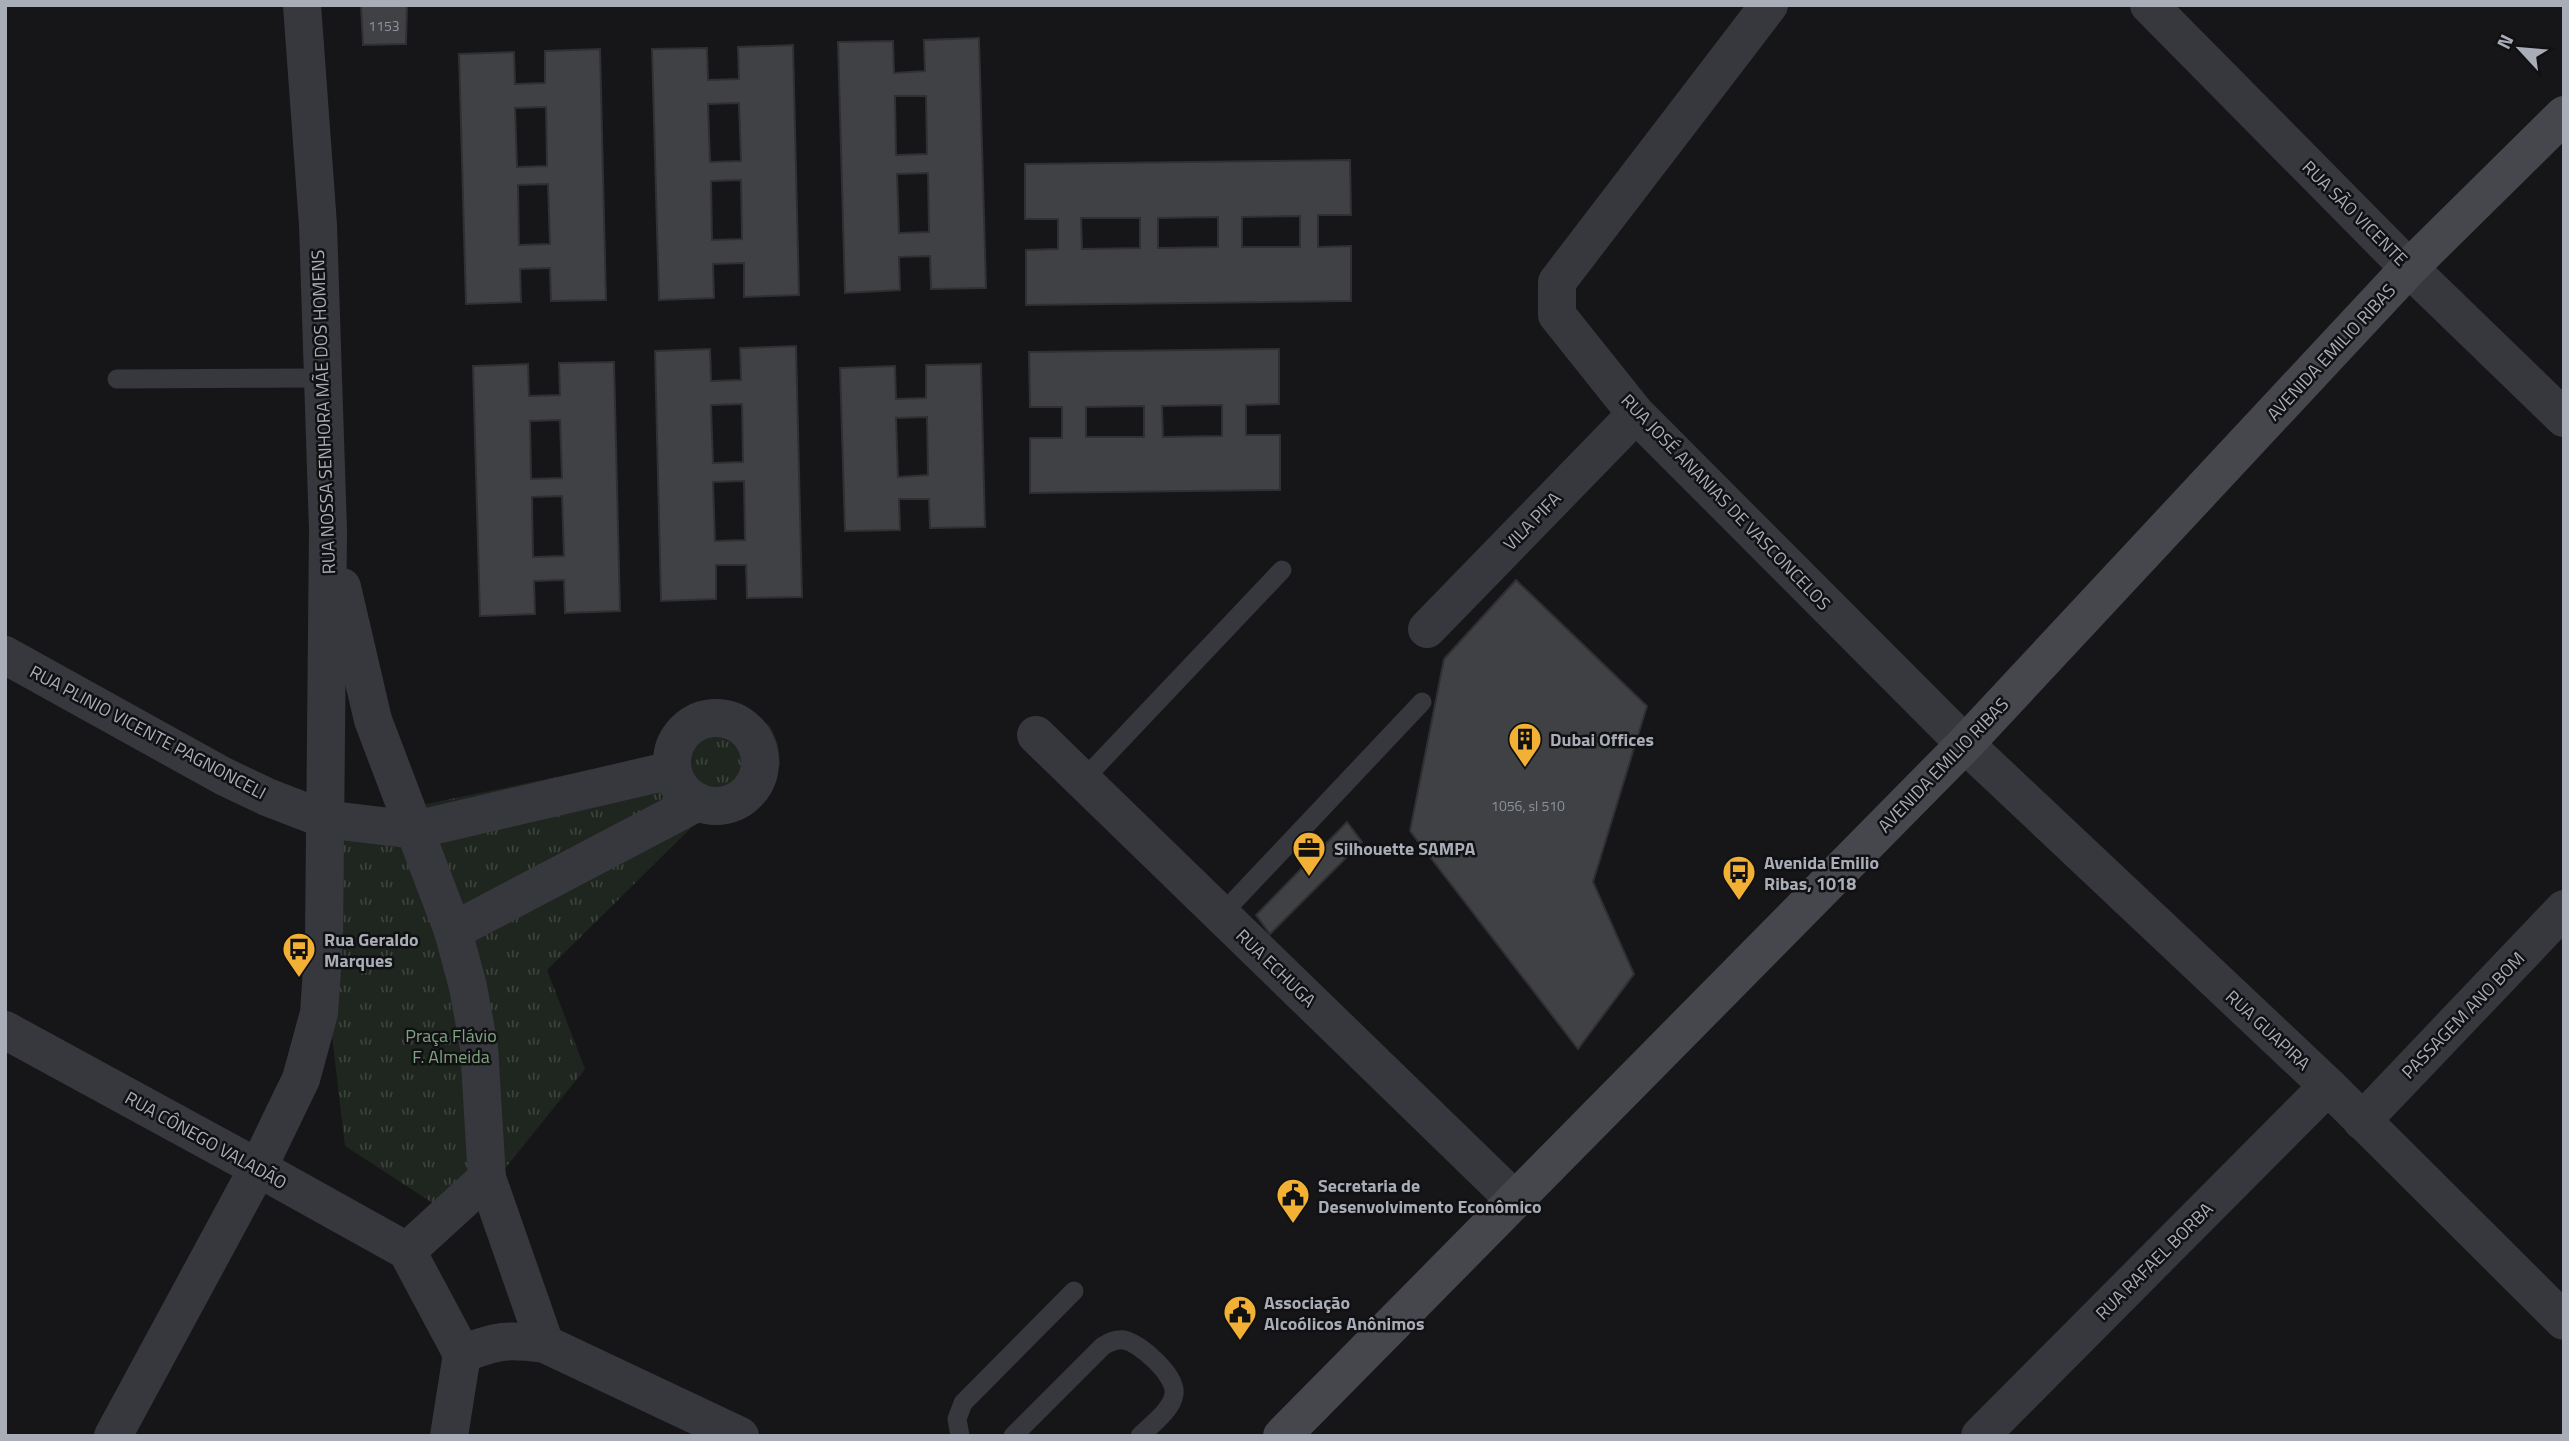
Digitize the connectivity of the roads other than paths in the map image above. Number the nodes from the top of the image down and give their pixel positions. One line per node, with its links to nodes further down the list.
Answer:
1 (302, 5): 6 (street, RUA NOSSA SENHORA MÃE DOS HOMENS)
2 (1769, 5): 8 (street, RUA JOSÉ ANANIAS DE VASCONCELOS)
3 (2149, 5): 5 (street, RUA SÃO VICENTE)
4 (2564, 115): 5 (main road, AVENIDA EMILIO RIBAS)
5 (2409, 268): 9 (street, RUA SÃO VICENTE); 16 (main road, AVENIDA EMILIO RIBAS)
6 (323, 378): 7 (lane); 10 (street, RUA NOSSA SENHORA MÃE DOS HOMENS)
7 (117, 379)
8 (1636, 414): 12 (street, VILA PIFA); 16 (street, RUA JOSÉ ANANIAS DE VASCONCELOS)
9 (2564, 418)
10 (328, 530): 20 (street, RUA NOSSA SENHORA MÃE DOS HOMENS); 21 (street)
11 (1282, 570): 18 (lane)
12 (1427, 629)
13 (5, 655): 20 (street, RUA PLINIO VICENTE PAGNONCELI)
14 (1422, 702): 23 (lane)
15 (1036, 735): 18 (street, RUA ECHUGA)
16 (1965, 744): 26 (street, RUA GUAPIRA); 30 (main road, AVENIDA EMILIO RIBAS)
17 (672, 770): 19 (street); 19 (street); 21 (street)
18 (1083, 780): 23 (street, RUA ECHUGA)
19 (698, 803): 24 (street)
20 (324, 819): 21 (street, RUA PLINIO VICENTE PAGNONCELI); 28 (street)
21 (415, 830): 24 (street)
22 (2564, 909): 27 (street, PASSAGEM ANO BOM)
23 (1221, 915): 30 (street, RUA ECHUGA)
24 (453, 931): 29 (street)
25 (5, 1030): 28 (street, RUA CÔNEGO VALADÃO)
26 (2328, 1086): 27 (street, RUA GUAPIRA); 43 (street, RUA RAFAEL BORBA)
27 (2362, 1121): 33 (street, RUA GUAPIRA)
28 (258, 1168): 31 (street, RUA CÔNEGO VALADÃO); 36 (street)
29 (487, 1178): 31 (street); 34 (street)
30 (1515, 1200): 42 (main road, AVENIDA EMILIO RIBAS)
31 (407, 1251): 35 (street)
32 (1074, 1291): 39 (lane)
33 (2564, 1321)
34 (545, 1344): 35 (street); 38 (street)
35 (462, 1354): 37 (street)
36 (113, 1436)
37 (449, 1436)
38 (740, 1436)
39 (960, 1436)
40 (1013, 1436): 41 (lane)
41 (1140, 1436)
42 (1282, 1436)
43 (1980, 1436)

